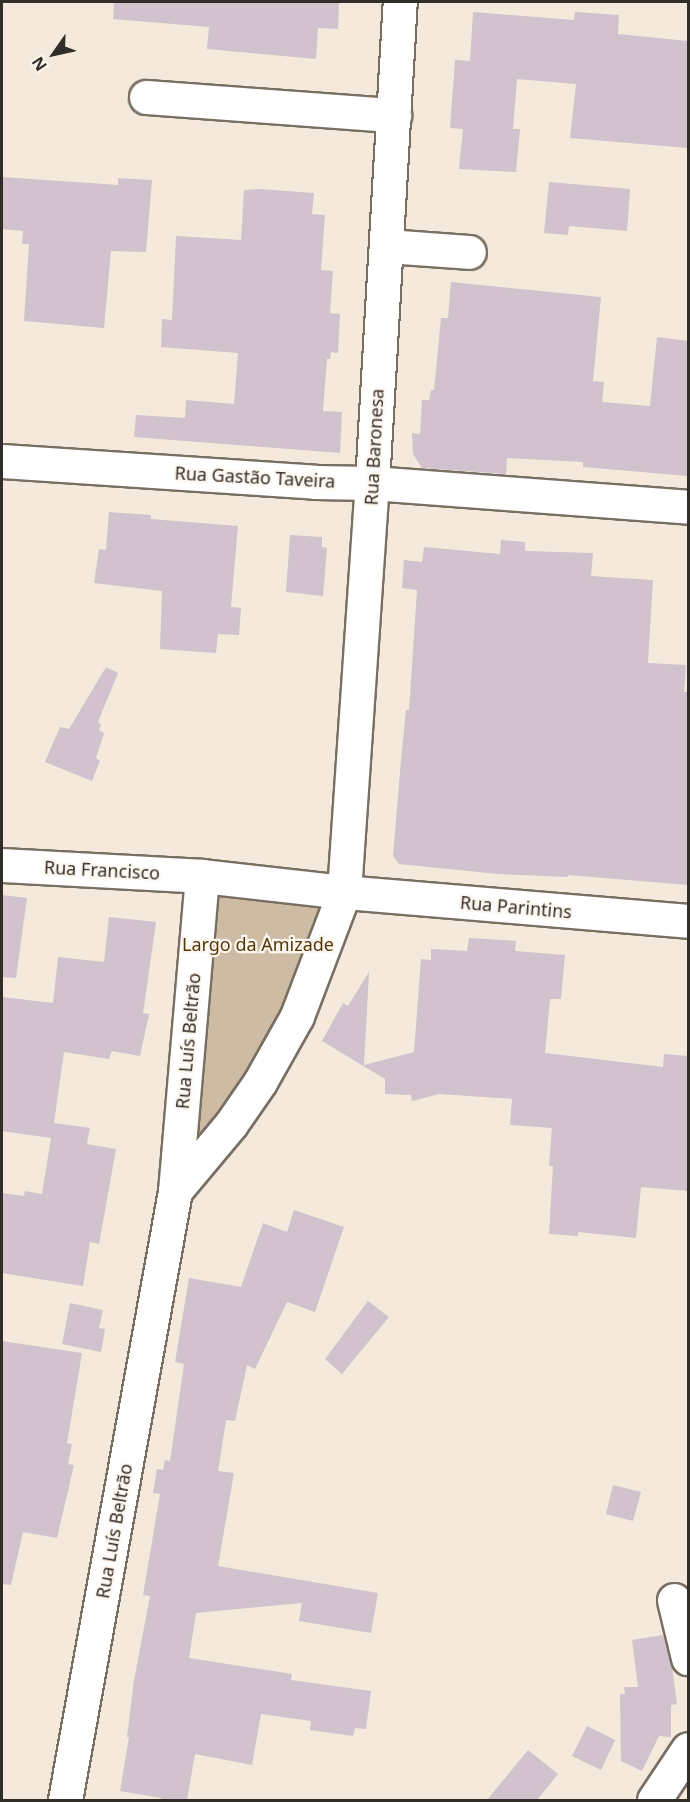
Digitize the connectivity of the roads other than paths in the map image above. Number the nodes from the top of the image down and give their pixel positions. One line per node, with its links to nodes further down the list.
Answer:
1 (400, 2): 3 (main road, Rua Baronesa)
2 (146, 97): 3 (main road)
3 (394, 115): 4 (main road, Rua Baronesa)
4 (386, 246): 5 (main road); 7 (main road, Rua Baronesa)
5 (469, 252)
6 (2, 461): 7 (main road, Rua Gastão Taveira)
7 (372, 483): 8 (main road, Rua Gastão Taveira); 11 (main road, Rua Baronesa)
8 (688, 507)
9 (2, 865): 10 (main road, Rua Francisco)
10 (202, 876): 11 (main road); 13 (main road, Rua Luís Beltrão)
11 (344, 892): 12 (main road, Rua Parintins); 14 (main road, Rua Luís Beltrão)
12 (688, 921)
13 (181, 1127): 14 (main road); 15 (main road, Rua Luís Beltrão)
14 (212, 1147): 15 (main road, Rua Luís Beltrão)
15 (176, 1191): 19 (main road, Rua Luís Beltrão)
16 (674, 1600): 17 (main road)
17 (688, 1658)
18 (688, 1749): 20 (main road)
19 (65, 1800)
20 (654, 1800)

